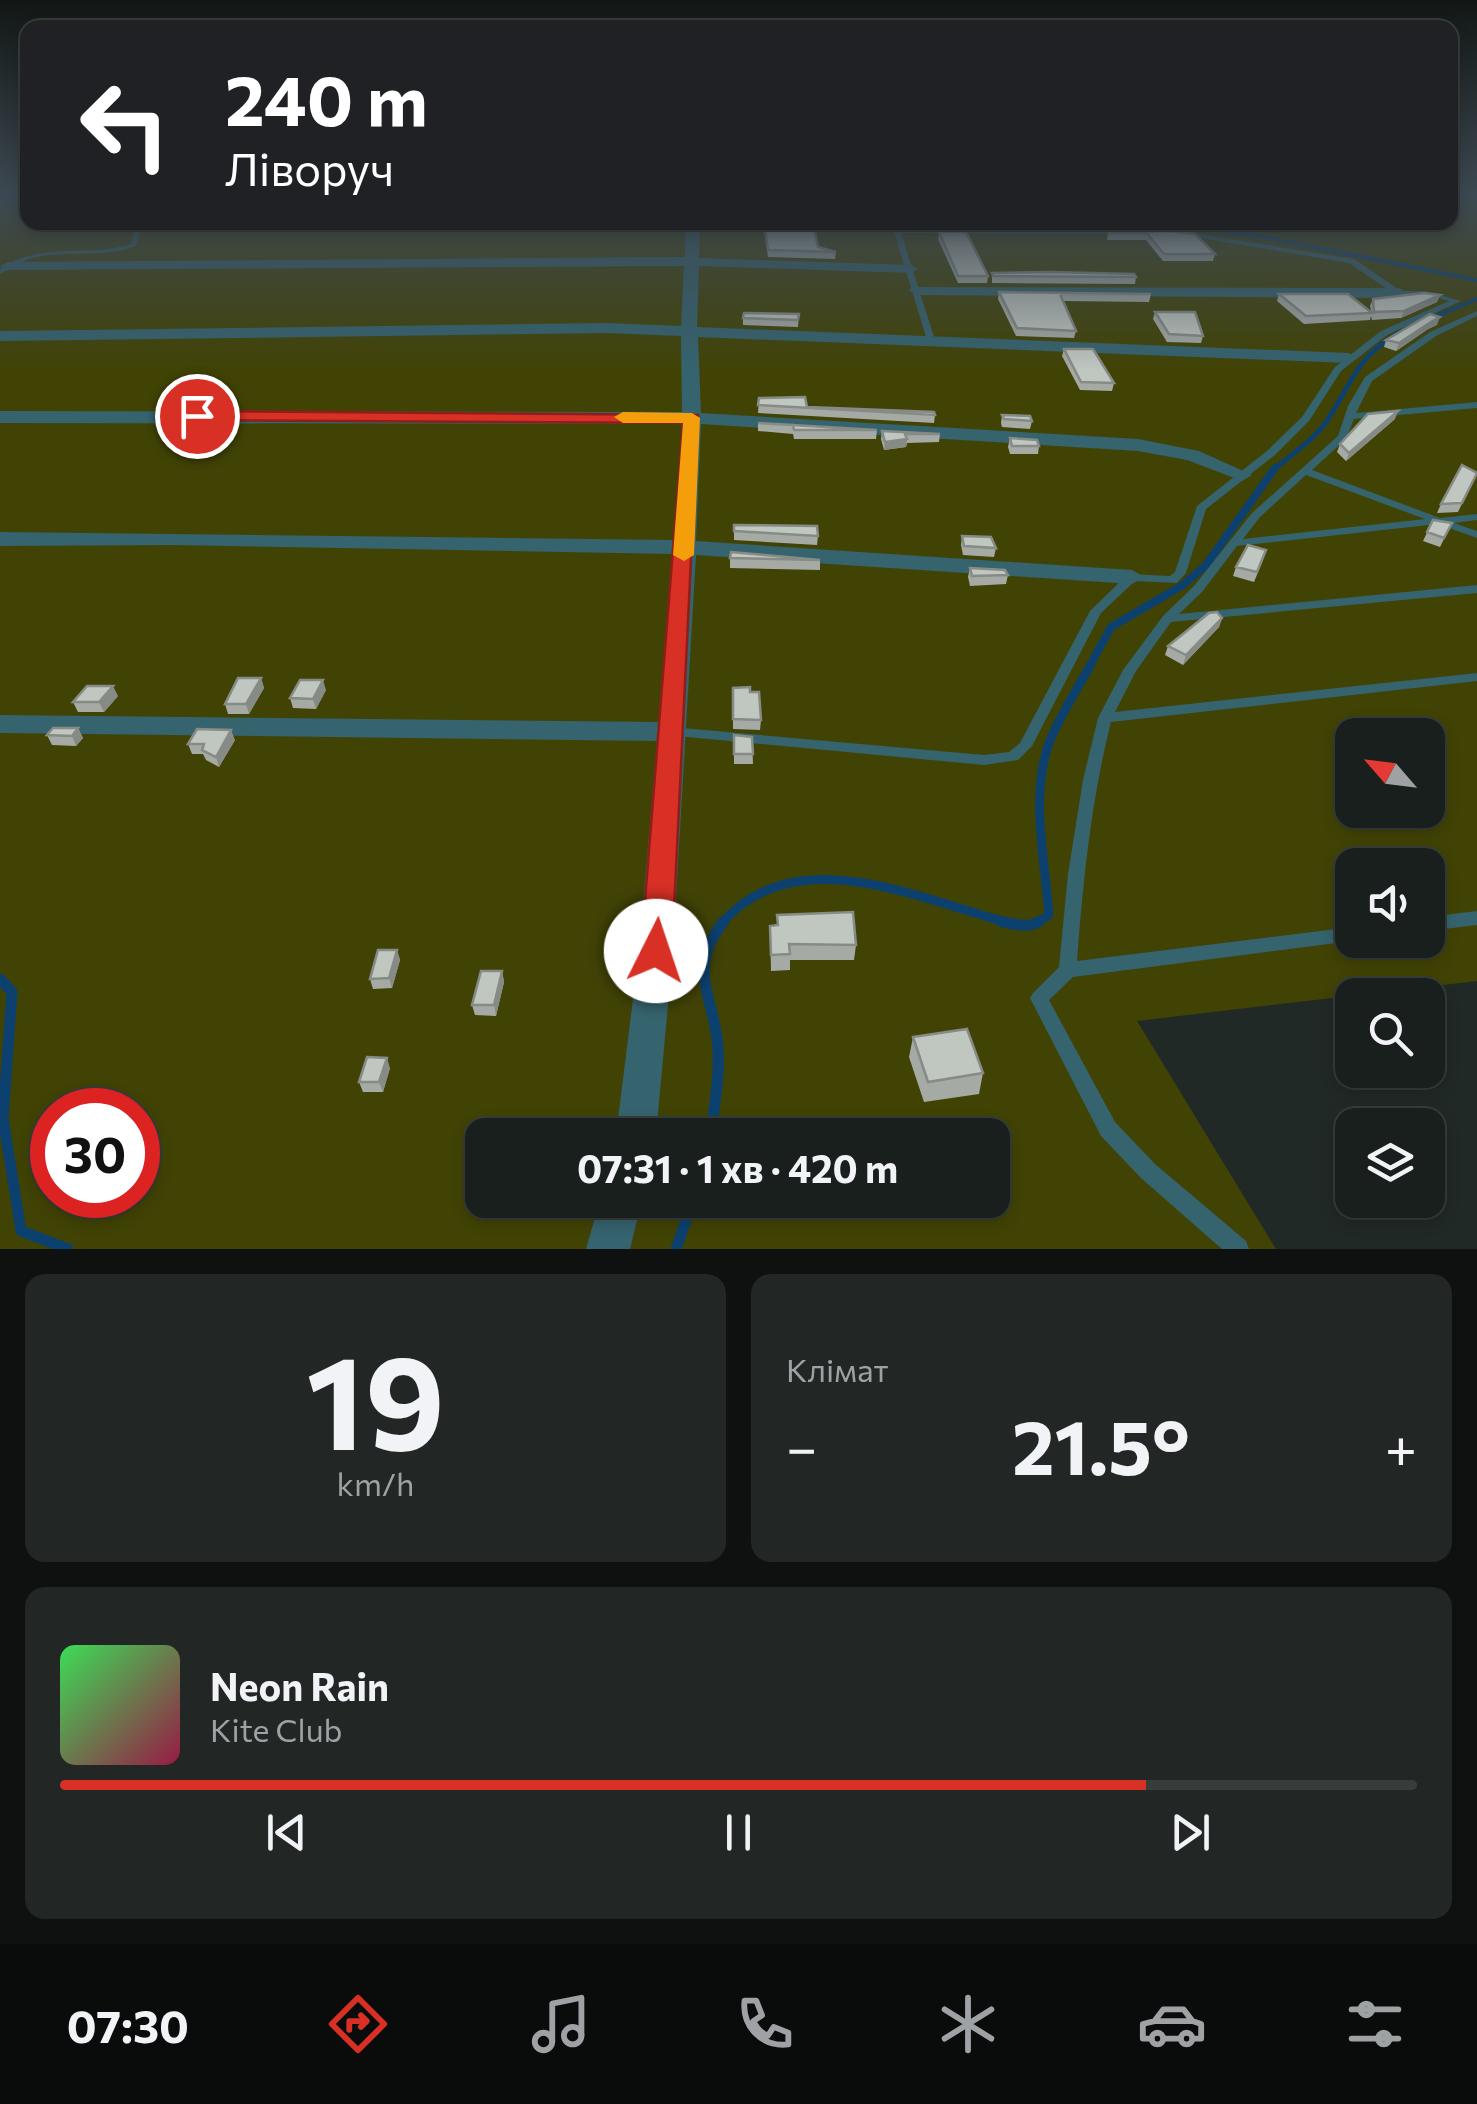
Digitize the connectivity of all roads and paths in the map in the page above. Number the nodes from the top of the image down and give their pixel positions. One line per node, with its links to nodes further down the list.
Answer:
1 (76, 253): 6 (lane)
2 (692, 253): 5 (street)
3 (905, 253): 7 (lane)
4 (1314, 253): 9 (lane)
5 (692, 261): 6 (street); 7 (street); 11 (street)
6 (2, 265)
7 (910, 269): 8 (lane)
8 (916, 290): 9 (street); 13 (lane)
9 (1399, 293): 14 (lane)
10 (1477, 313): 16 (lane)
11 (689, 330): 12 (street); 13 (street); 18 (street)
12 (0, 336)
13 (930, 340): 14 (street)
14 (1350, 358): 20 (lane)
15 (1477, 405): 16 (lane)
16 (1351, 416): 19 (lane)
17 (0, 417): 18 (street)
18 (692, 418): 20 (street); 26 (street)
19 (1307, 472): 22 (lane); 25 (lane)
20 (1242, 475): 27 (lane)
21 (1477, 517): 22 (lane)
22 (1440, 521): 23 (lane); 25 (lane)
23 (1477, 534)
24 (0, 539): 26 (street)
25 (1237, 543): 29 (lane)
26 (684, 547): 27 (street); 33 (street)
27 (1132, 577): 33 (lane)
28 (1477, 588): 29 (lane)
29 (1166, 619): 31 (lane)
30 (1477, 678): 31 (lane)
31 (1105, 718): 37 (lane)
32 (0, 724): 33 (street)
33 (672, 732): 38 (street)
34 (1477, 918): 35 (lane)
35 (1445, 922)
36 (1335, 936): 37 (lane)
37 (1068, 970): 41 (lane)
38 (638, 1118)
39 (616, 1218): 40 (street)
40 (608, 1249)
41 (1238, 1249)

